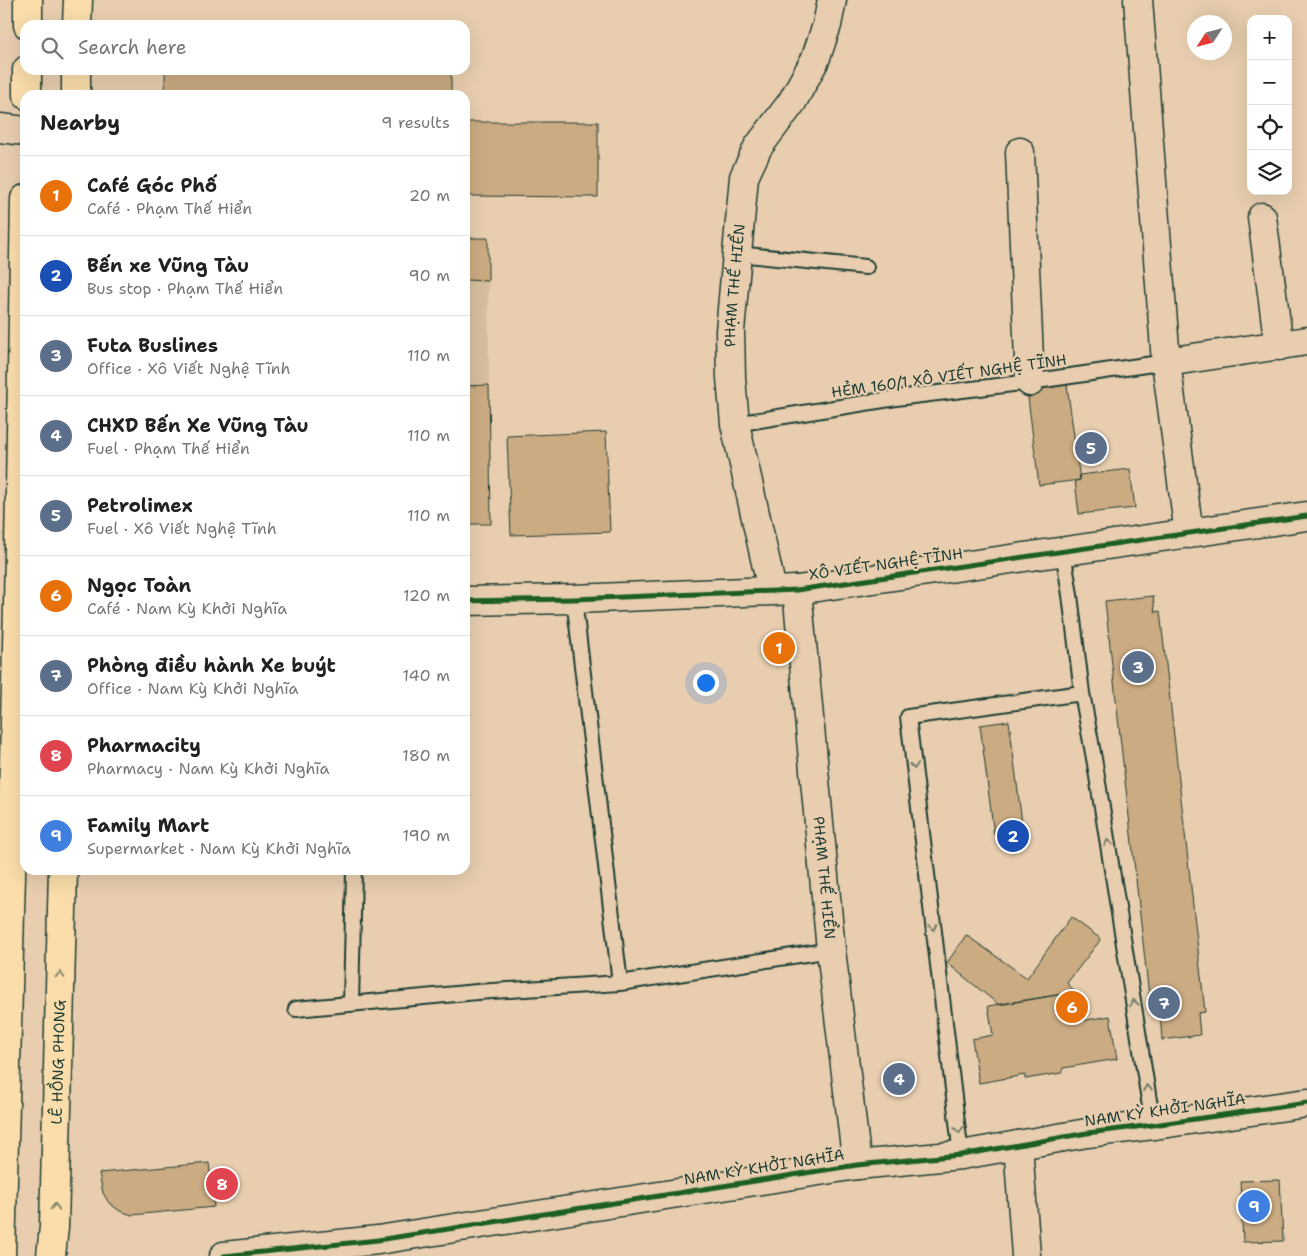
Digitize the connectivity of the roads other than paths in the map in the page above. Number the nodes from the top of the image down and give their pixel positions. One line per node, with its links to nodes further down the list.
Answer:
1 (28, 0): 5 (main road)
2 (78, 0): 6 (main road)
3 (832, 0): 15 (street, PHẠM THẾ HIỂN)
4 (1138, 0): 19 (street)
5 (28, 20)
6 (77, 20)
7 (27, 75): 9 (main road)
8 (76, 75): 10 (main road)
9 (27, 90)
10 (76, 90)
11 (0, 128): 12 (street)
12 (20, 130)
13 (1020, 152): 20 (street)
14 (1262, 216): 18 (street)
15 (737, 254): 16 (lane); 21 (street, PHẠM THẾ HIỂN)
16 (866, 267)
17 (1307, 341): 18 (street)
18 (1279, 346): 19 (street)
19 (1166, 362): 20 (lane, HẺM 160/1 XÔ VIẾT NGHỆ TĨNH); 23 (street)
20 (1030, 382): 21 (lane, HẺM 160/1 XÔ VIẾT NGHỆ TĨNH)
21 (736, 424): 25 (street, PHẠM THẾ HIỂN)
22 (1307, 516): 23 (street, XÔ VIẾT NGHỆ TĨNH)
23 (1189, 534): 24 (street, XÔ VIẾT NGHỆ TĨNH)
24 (1063, 551): 25 (street, XÔ VIẾT NGHỆ TĨNH); 29 (lane)
25 (784, 590): 26 (street, XÔ VIẾT NGHỆ TĨNH); 32 (street, PHẠM THẾ HIỂN)
26 (574, 599): 27 (street, XÔ VIẾT NGHỆ TĨNH); 33 (lane)
27 (470, 601)
28 (20, 629): 34 (main road)
29 (1082, 693): 38 (lane, one-way to 29); 40 (lane, one-way to 40)
30 (63, 875): 44 (main road, LÊ HỒNG PHONG, one-way to 30)
31 (354, 875): 35 (lane)
32 (831, 950): 33 (lane); 41 (street, PHẠM THẾ HIỂN)
33 (620, 983): 35 (lane)
34 (4, 986): 43 (main road)
35 (351, 1004): 36 (lane)
36 (296, 1009)
37 (1307, 1102): 38 (street, NAM KỲ KHỞI NGHĨA)
38 (1153, 1125): 39 (street, NAM KỲ KHỞI NGHĨA)
39 (1018, 1145): 40 (street, NAM KỲ KHỞI NGHĨA); 46 (street)
40 (961, 1155): 41 (street, NAM KỲ KHỞI NGHĨA)
41 (857, 1165): 42 (street, NAM KỲ KHỞI NGHĨA)
42 (378, 1248): 45 (street, NAM KỲ KHỞI NGHĨA)
43 (1, 1256)
44 (51, 1256)
45 (224, 1256)
46 (1026, 1256)

